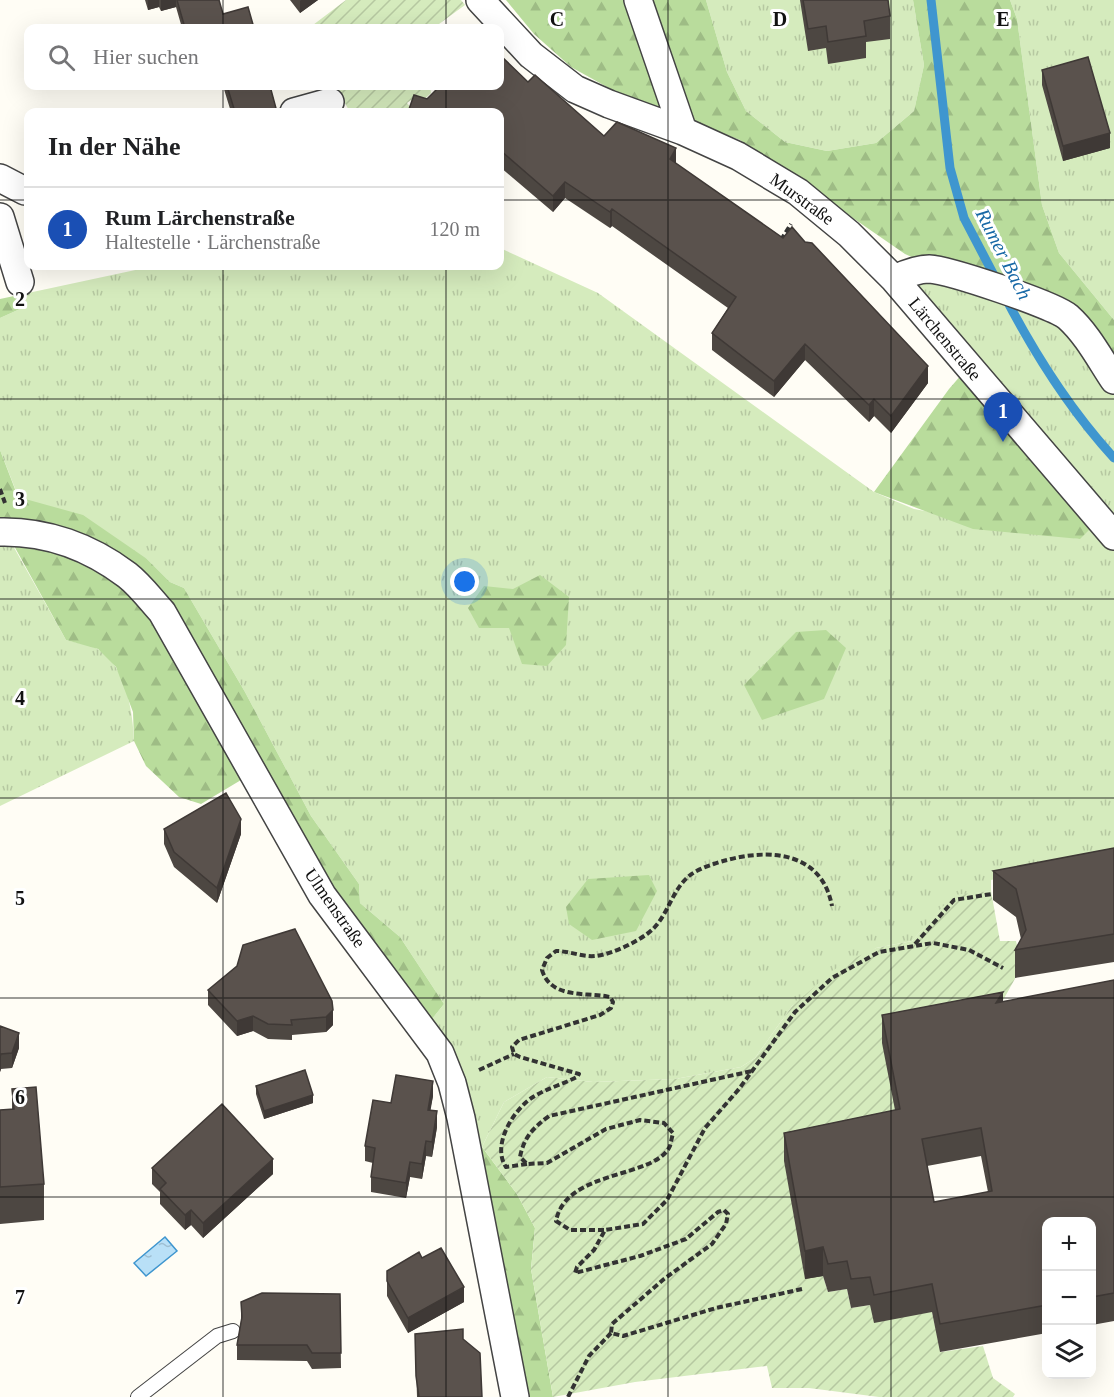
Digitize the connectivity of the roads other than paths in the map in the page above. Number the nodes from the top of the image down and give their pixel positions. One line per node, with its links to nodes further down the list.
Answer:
1 (638, 0): 5 (street)
2 (504, 32): 5 (street, Murstraße)
3 (330, 102): 4 (street)
4 (308, 108)
5 (683, 130): 9 (street, Murstraße)
6 (0, 178): 7 (street)
7 (24, 190)
8 (0, 217): 10 (street)
9 (894, 279): 11 (street); 13 (street, Lärchenstraße)
10 (20, 282)
11 (1114, 380)
12 (0, 532): 16 (street, Ulmenstraße)
13 (1114, 536)
14 (233, 1331): 15 (lane)
15 (138, 1397)
16 (515, 1397)

